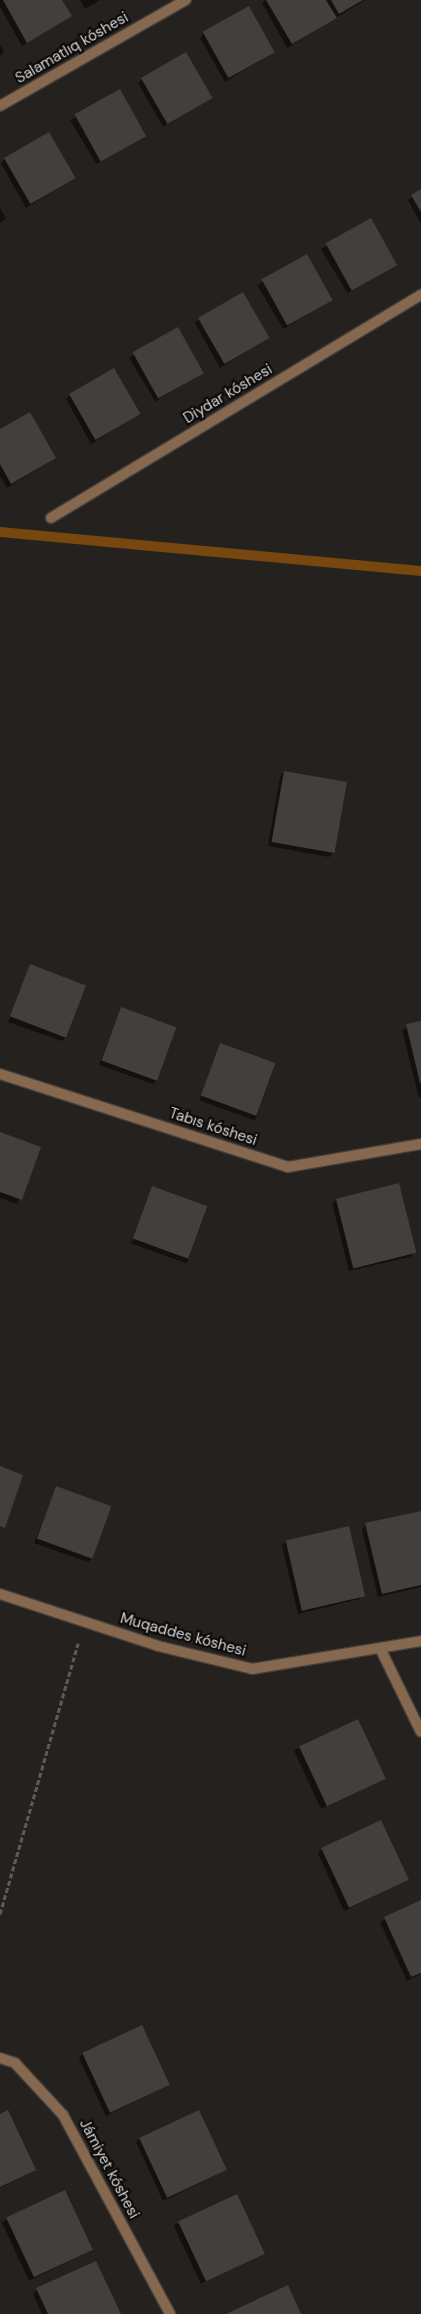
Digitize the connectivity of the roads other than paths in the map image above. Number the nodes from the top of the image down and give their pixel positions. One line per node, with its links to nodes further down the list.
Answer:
1 (186, 0): 2 (street, Salamatlıq kóshesi)
2 (0, 106)
3 (421, 295): 4 (street, Diydar kóshesi)
4 (51, 518)
5 (0, 1074): 6 (street, Tabıs kóshesi)
6 (421, 1144)
7 (0, 1594): 9 (street, Muqaddes kóshesi)
8 (421, 1640): 9 (street, Muqaddes kóshesi)
9 (380, 1648): 10 (street)
10 (421, 1732)
11 (0, 2058): 12 (street, Jámiyet kóshesi)
12 (170, 2314)

